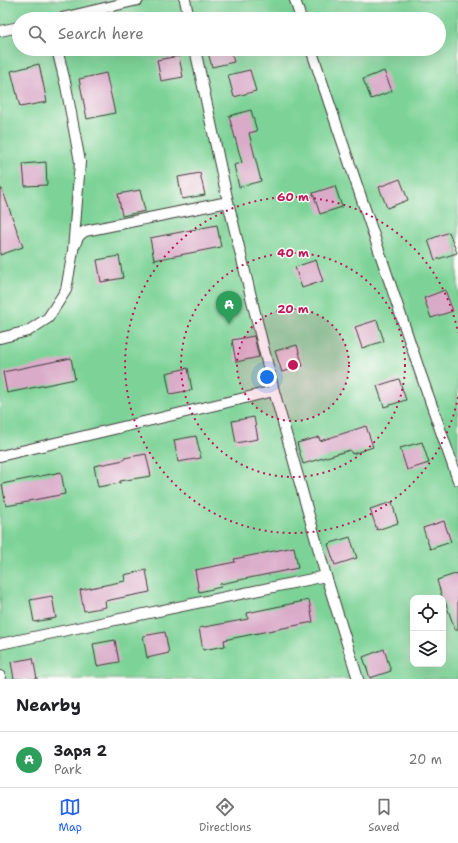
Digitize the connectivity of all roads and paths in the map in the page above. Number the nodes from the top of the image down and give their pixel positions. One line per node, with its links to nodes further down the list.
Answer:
1 (138, 0): 4 (lane)
2 (185, 0): 5 (lane)
3 (295, 0): 6 (lane)
4 (87, 12)
5 (188, 12)
6 (299, 12)
7 (12, 28): 8 (lane)
8 (0, 31)
9 (59, 56): 13 (lane)
10 (197, 56): 12 (lane)
11 (313, 56): 17 (lane)
12 (228, 202): 13 (lane); 15 (lane)
13 (73, 251): 14 (lane)
14 (0, 338)
15 (274, 391): 16 (lane); 18 (lane)
16 (0, 456)
17 (458, 480)
18 (326, 576): 19 (lane); 22 (lane)
19 (0, 644)
20 (0, 676): 21 (lane)
21 (1, 679)
22 (358, 679)

